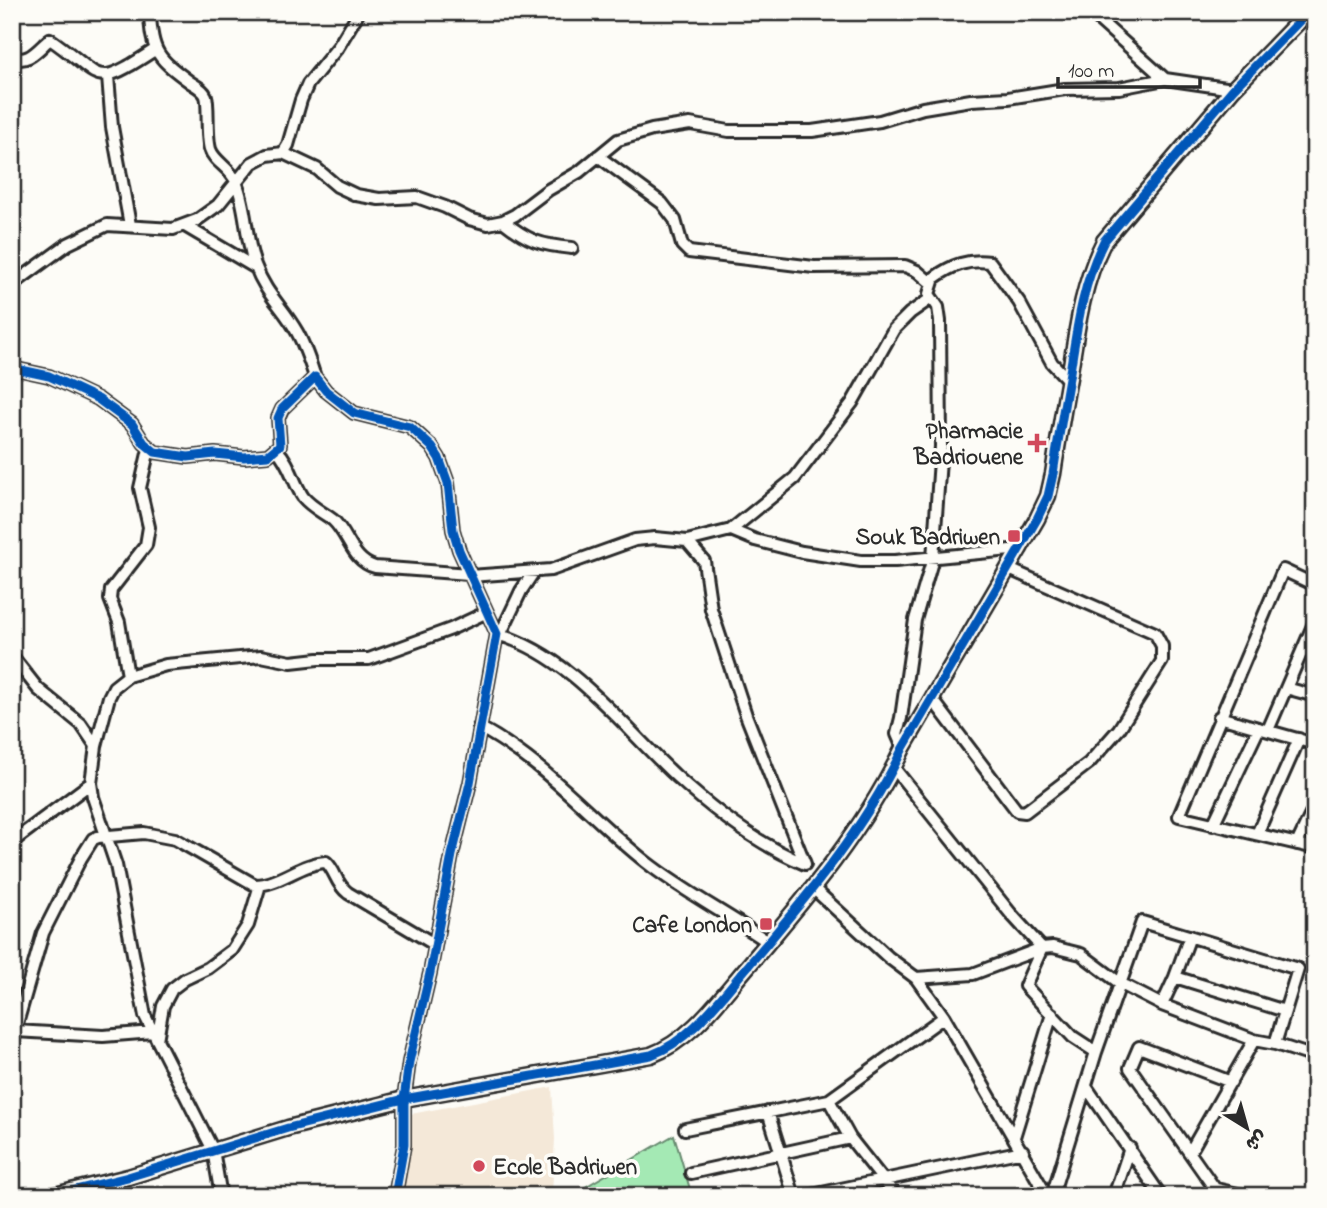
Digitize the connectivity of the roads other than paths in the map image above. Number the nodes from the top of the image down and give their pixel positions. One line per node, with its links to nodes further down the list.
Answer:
1 (150, 12): 5 (street)
2 (359, 12): 10 (street)
3 (1090, 12): 8 (street)
4 (1308, 12): 9 (street)
5 (156, 49): 7 (street); 12 (street)
6 (12, 56): 7 (street)
7 (108, 76): 14 (street)
8 (1165, 79): 9 (street); 11 (street)
9 (1233, 89): 23 (street)
10 (283, 153): 12 (street); 13 (street)
11 (598, 156): 13 (street); 18 (street)
12 (236, 182): 15 (street); 17 (street)
13 (503, 221): 16 (street)
14 (130, 225): 15 (street); 19 (street)
15 (184, 226): 17 (street)
16 (572, 248)
17 (256, 268): 22 (street)
18 (931, 283): 20 (street); 23 (street)
19 (12, 285)
20 (930, 299): 26 (street); 29 (street)
21 (12, 368): 24 (street)
22 (315, 377): 25 (street); 32 (street)
23 (1068, 380): 28 (street)
24 (149, 449): 25 (street); 38 (street)
25 (277, 450): 32 (street)
26 (731, 530): 27 (street); 29 (street)
27 (687, 541): 31 (street); 58 (street)
28 (1021, 549): 29 (street); 30 (street)
29 (933, 558): 48 (street)
30 (1009, 569): 41 (street); 41 (street)
31 (533, 573): 32 (street); 36 (street)
32 (469, 575): 34 (street)
33 (1315, 584): 42 (street)
34 (487, 612): 36 (street); 38 (street)
35 (1315, 621): 39 (street)
36 (498, 634): 43 (street); 58 (street)
37 (12, 656): 47 (street)
38 (128, 676): 47 (street)
39 (1286, 688): 40 (street); 44 (street)
40 (1315, 696)
41 (933, 700): 48 (street)
42 (1219, 717): 44 (street); 52 (street)
43 (479, 727): 63 (street); 64 (street)
44 (1263, 729): 45 (street); 52 (street)
45 (1300, 739): 46 (street); 53 (street)
46 (1315, 744)
47 (96, 746): 50 (street)
48 (903, 748): 49 (street)
49 (894, 768): 59 (street); 65 (street)
50 (91, 783): 54 (street); 55 (street)
51 (1315, 806): 56 (street)
52 (1213, 825): 53 (street)
53 (1257, 834): 56 (street)
54 (107, 835): 60 (street); 73 (street); 74 (street)
55 (12, 842)
56 (1297, 844): 57 (street)
57 (1315, 848)
58 (805, 864): 59 (street)
59 (822, 875): 61 (street)
60 (260, 885): 64 (street); 74 (street)
61 (813, 888): 63 (street); 67 (street)
62 (1191, 936): 66 (street); 68 (street); 70 (street)
63 (768, 942): 81 (street)
64 (434, 944): 81 (street)
65 (1042, 948): 67 (street); 68 (street); 71 (street)
66 (1175, 977): 69 (street); 70 (street)
67 (916, 978): 72 (street)
68 (1121, 984): 69 (street); 77 (street)
69 (1162, 1004): 75 (street)
70 (1285, 1011): 76 (street)
71 (1052, 1014): 77 (street); 86 (street)
72 (944, 1017): 82 (street); 86 (street)
73 (13, 1032): 74 (street)
74 (155, 1036): 88 (street)
75 (1254, 1040): 76 (street); 79 (street)
76 (1275, 1044): 78 (street)
77 (1097, 1052): 80 (street)
78 (1315, 1057)
79 (1231, 1082): 91 (street); 91 (street)
80 (1087, 1088): 87 (street); 101 (street)
81 (404, 1099): 88 (street); 97 (street)
82 (829, 1100): 83 (street); 85 (street)
83 (768, 1112): 84 (street); 90 (street)
84 (685, 1129)
85 (850, 1138): 90 (street); 93 (street)
86 (1014, 1138): 89 (street)
87 (1130, 1148): 102 (street); 103 (street)
88 (213, 1150): 95 (street); 96 (street)
89 (1023, 1151): 93 (street); 101 (street)
90 (782, 1153): 92 (street); 98 (street)
91 (1190, 1153): 94 (street)
92 (691, 1172)
93 (884, 1181): 99 (street); 100 (street)
94 (1218, 1192): 104 (street)
95 (51, 1196)
96 (221, 1196)
97 (395, 1196)
98 (794, 1196)
99 (807, 1196)
100 (896, 1196)
101 (1050, 1196)
102 (1114, 1196)
103 (1161, 1196)
104 (1247, 1196)

